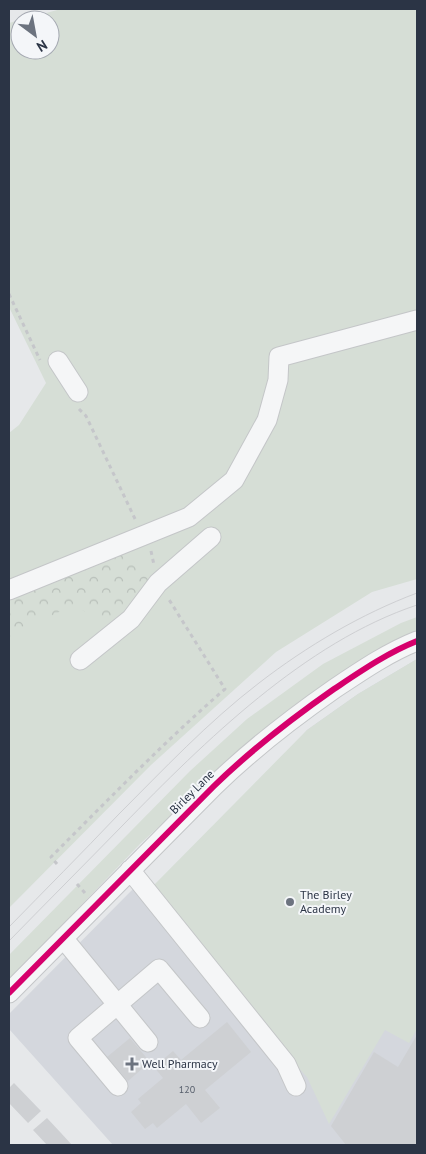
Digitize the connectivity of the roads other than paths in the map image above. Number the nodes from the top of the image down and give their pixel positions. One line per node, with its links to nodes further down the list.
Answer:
1 (417, 320): 5 (street)
2 (50, 362): 3 (street)
3 (75, 397)
4 (210, 537): 7 (street)
5 (9, 590)
6 (417, 641): 8 (street, Birley Lane)
7 (80, 660)
8 (130, 870): 9 (street, Birley Lane); 15 (street)
9 (63, 938): 10 (street, Birley Lane); 11 (street)
10 (9, 993)
11 (118, 1004): 12 (street); 13 (street); 14 (street)
12 (200, 1018)
13 (148, 1042)
14 (118, 1086)
15 (296, 1086)

